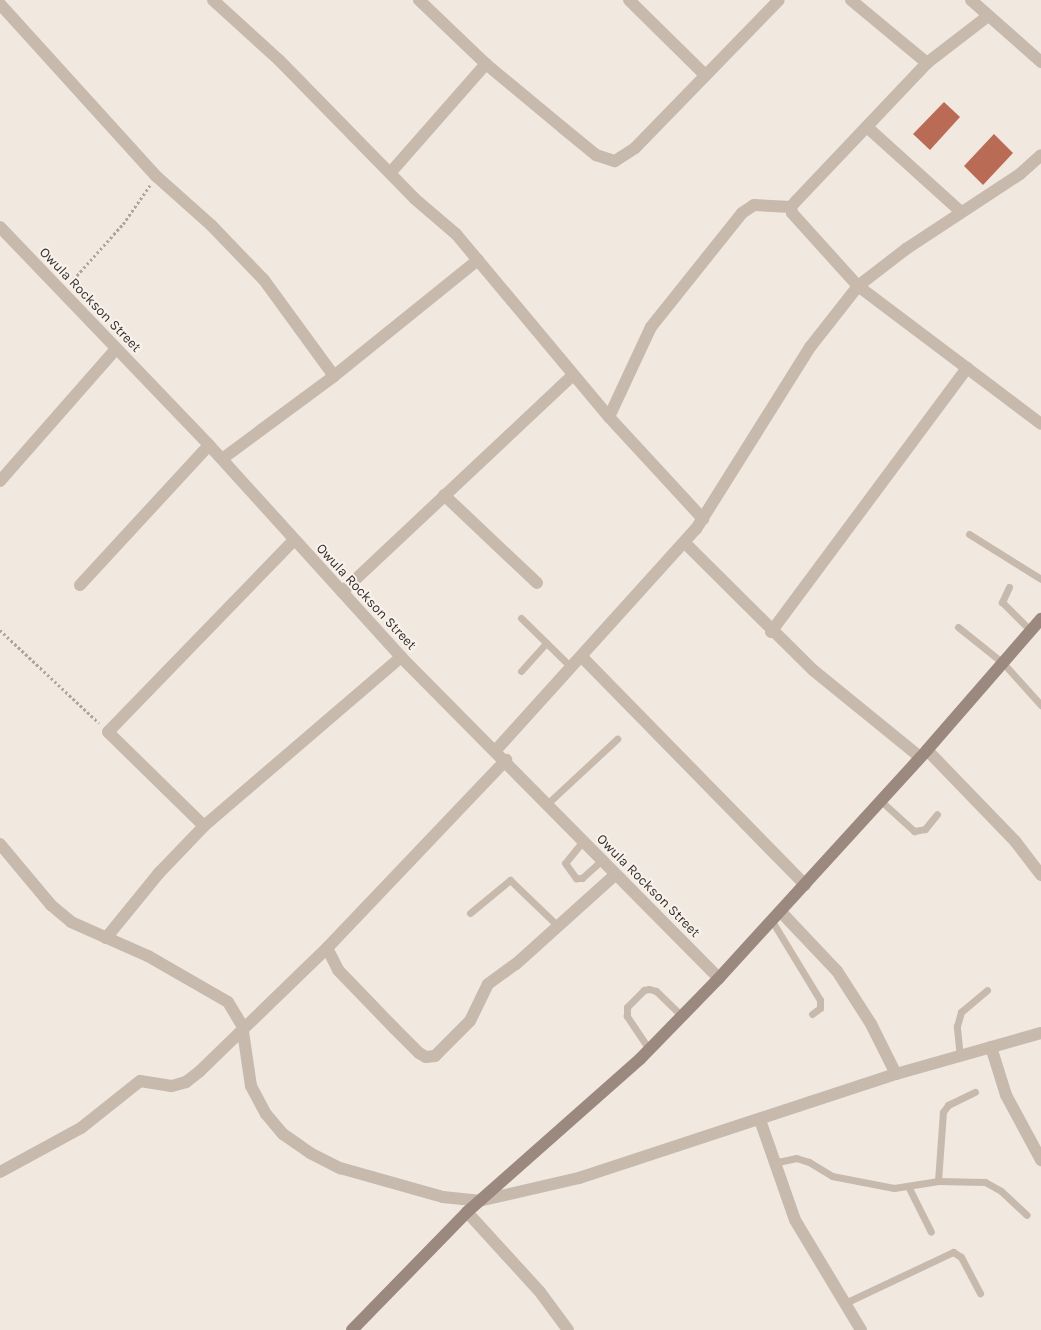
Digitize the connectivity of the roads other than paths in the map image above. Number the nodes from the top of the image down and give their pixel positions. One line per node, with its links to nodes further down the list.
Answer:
1 (213, 0): 15 (street)
2 (419, 0): 11 (street)
3 (630, 0): 12 (street)
4 (780, 0): 12 (street)
5 (851, 0): 9 (street)
6 (971, 0): 8 (street)
7 (0, 4): 24 (street)
8 (988, 16): 9 (street); 10 (street)
9 (927, 62): 13 (street)
10 (1041, 62)
11 (486, 64): 12 (street); 15 (street)
12 (705, 75)
13 (867, 127): 16 (street); 17 (street)
14 (1041, 155): 17 (street)
15 (391, 172): 19 (street)
16 (791, 207): 20 (street); 25 (street)
17 (961, 212): 20 (street)
18 (2, 232): 21 (street, Owula Rockson Street)
19 (478, 260): 23 (street); 24 (street)
20 (858, 286): 22 (street); 31 (street)
21 (116, 349): 27 (street, Owula Rockson Street); 29 (street)
22 (967, 368): 26 (street); 44 (street)
23 (573, 375): 25 (street); 30 (street)
24 (334, 376): 28 (street)
25 (609, 417): 31 (street)
26 (1041, 424)
27 (209, 445): 28 (street, Owula Rockson Street); 37 (street)
28 (222, 460): 33 (street, Owula Rockson Street)
29 (0, 481)
30 (444, 495): 36 (street); 39 (street)
31 (703, 520): 34 (street)
32 (969, 534): 35 (lane)
33 (294, 540): 39 (street, Owula Rockson Street); 59 (street)
34 (685, 543): 44 (street); 47 (street)
35 (1041, 579)
36 (537, 583)
37 (80, 584)
38 (1010, 587): 43 (lane)
39 (342, 592): 46 (street, Owula Rockson Street)
40 (521, 618): 45 (lane)
41 (1041, 619): 43 (main road)
42 (958, 627): 48 (lane)
43 (1031, 631): 48 (main road)
44 (771, 632): 54 (street)
45 (546, 643): 49 (lane); 50 (lane)
46 (401, 657): 53 (street, Owula Rockson Street); 59 (street)
47 (582, 657): 49 (street); 65 (street)
48 (1003, 663): 51 (lane); 54 (main road)
49 (572, 668): 53 (street)
50 (521, 671)
51 (1041, 705)
52 (617, 739): 57 (lane)
53 (496, 750): 55 (street, Owula Rockson Street)
54 (924, 754): 56 (main road); 64 (street)
55 (506, 760): 57 (street, Owula Rockson Street); 71 (street)
56 (881, 801): 58 (lane); 65 (main road)
57 (547, 804): 60 (street, Owula Rockson Street)
58 (937, 814)
59 (204, 826): 70 (street)
60 (583, 841): 62 (street, Owula Rockson Street); 62 (lane)
61 (0, 844): 70 (street)
62 (601, 861): 63 (street, Owula Rockson Street)
63 (615, 875): 69 (street); 72 (street, Owula Rockson Street)
64 (1041, 875)
65 (805, 885): 66 (main road)
66 (781, 912): 68 (main road); 81 (street)
67 (470, 913): 69 (lane)
68 (772, 921): 72 (main road); 74 (lane)
69 (558, 926): 71 (street)
70 (106, 938): 76 (street)
71 (327, 948): 76 (street)
72 (719, 978): 75 (main road)
73 (987, 990): 80 (lane)
74 (812, 1014)
75 (682, 1016): 79 (main road); 79 (lane)
76 (244, 1031): 87 (street); 90 (street)
77 (1041, 1033): 78 (street)
78 (991, 1047): 80 (street); 84 (street)
79 (649, 1049): 90 (main road)
80 (960, 1057): 81 (street)
81 (896, 1074): 83 (street)
82 (975, 1092): 88 (lane)
83 (760, 1120): 86 (street); 90 (street)
84 (1037, 1145): 85 (street)
85 (1041, 1160)
86 (773, 1163): 89 (lane); 95 (street)
87 (0, 1172)
88 (938, 1181): 89 (lane); 92 (lane)
89 (908, 1186): 93 (lane)
90 (479, 1201): 91 (main road)
91 (467, 1212): 96 (main road); 97 (street)
92 (1027, 1215)
93 (931, 1232)
94 (980, 1293): 95 (lane)
95 (843, 1304): 98 (street)
96 (352, 1330)
97 (568, 1330)
98 (861, 1330)

